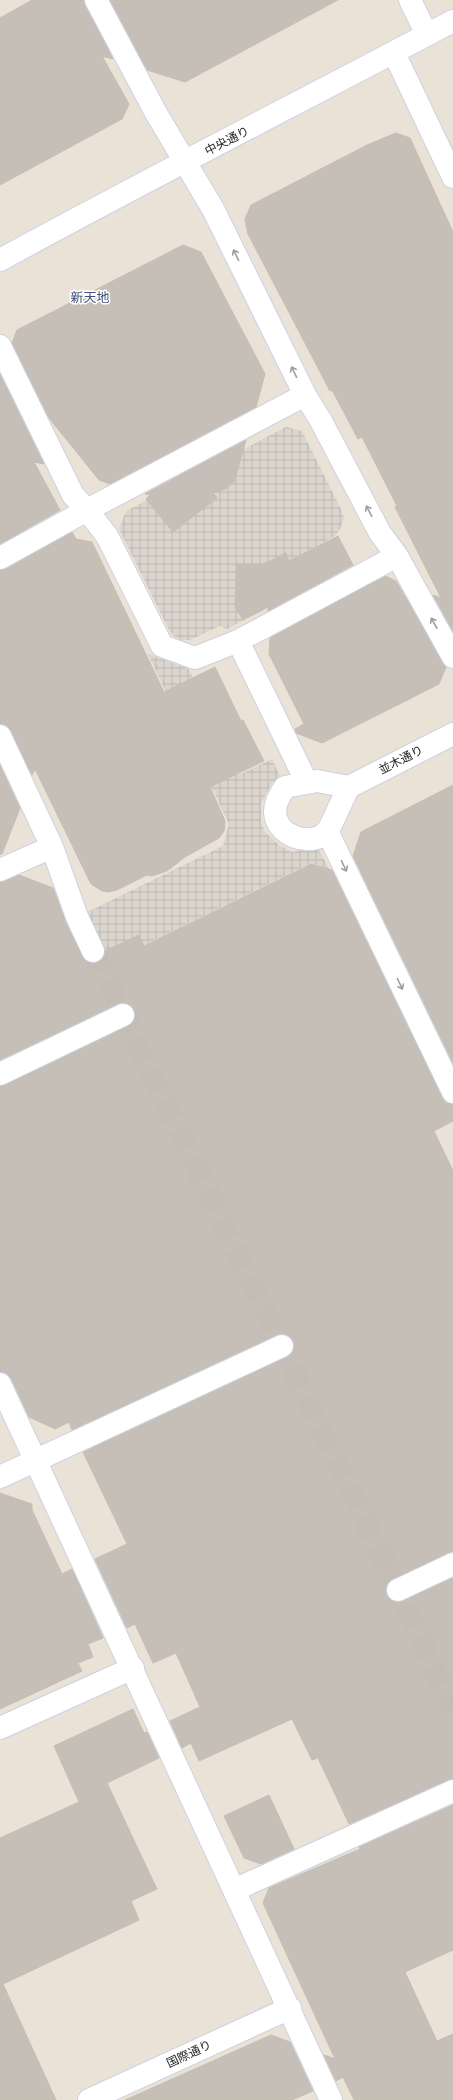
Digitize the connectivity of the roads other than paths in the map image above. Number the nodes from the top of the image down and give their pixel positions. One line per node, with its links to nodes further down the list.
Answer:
1 (96, 0): 6 (street)
2 (410, 0): 4 (street)
3 (453, 21): 4 (street, 中央通り)
4 (427, 35): 5 (street, 中央通り)
5 (394, 53): 6 (street, 中央通り); 7 (street)
6 (185, 162): 8 (street, 中央通り); 10 (street, one-way to 6)
7 (453, 177)
8 (0, 260)
9 (0, 346): 11 (street)
10 (305, 395): 11 (street); 12 (street, one-way to 10)
11 (87, 510): 13 (street); 14 (street)
12 (396, 556): 14 (street); 15 (street, one-way to 12)
13 (0, 558)
14 (238, 641): 18 (street)
15 (453, 657)
16 (453, 734): 19 (street, 並木通り)
17 (0, 736): 21 (street)
18 (307, 783): 19 (street); 20 (street)
19 (349, 787): 20 (street)
20 (327, 831): 26 (street, one-way to 26)
21 (52, 847): 22 (street); 23 (street)
22 (0, 870)
23 (93, 951)
24 (123, 1016): 25 (street)
25 (0, 1074)
26 (453, 1092)
27 (282, 1346): 29 (street)
28 (0, 1384): 29 (street)
29 (37, 1460): 30 (street); 33 (street)
30 (0, 1477)
31 (453, 1564): 32 (street)
32 (398, 1590)
33 (133, 1668): 34 (street); 36 (street)
34 (0, 1728)
35 (453, 1791): 36 (street)
36 (234, 1890): 37 (street)
37 (290, 2008): 38 (street, 国際通り); 40 (street)
38 (125, 2092): 39 (street, 国際通り)
39 (89, 2100)
40 (331, 2100)

